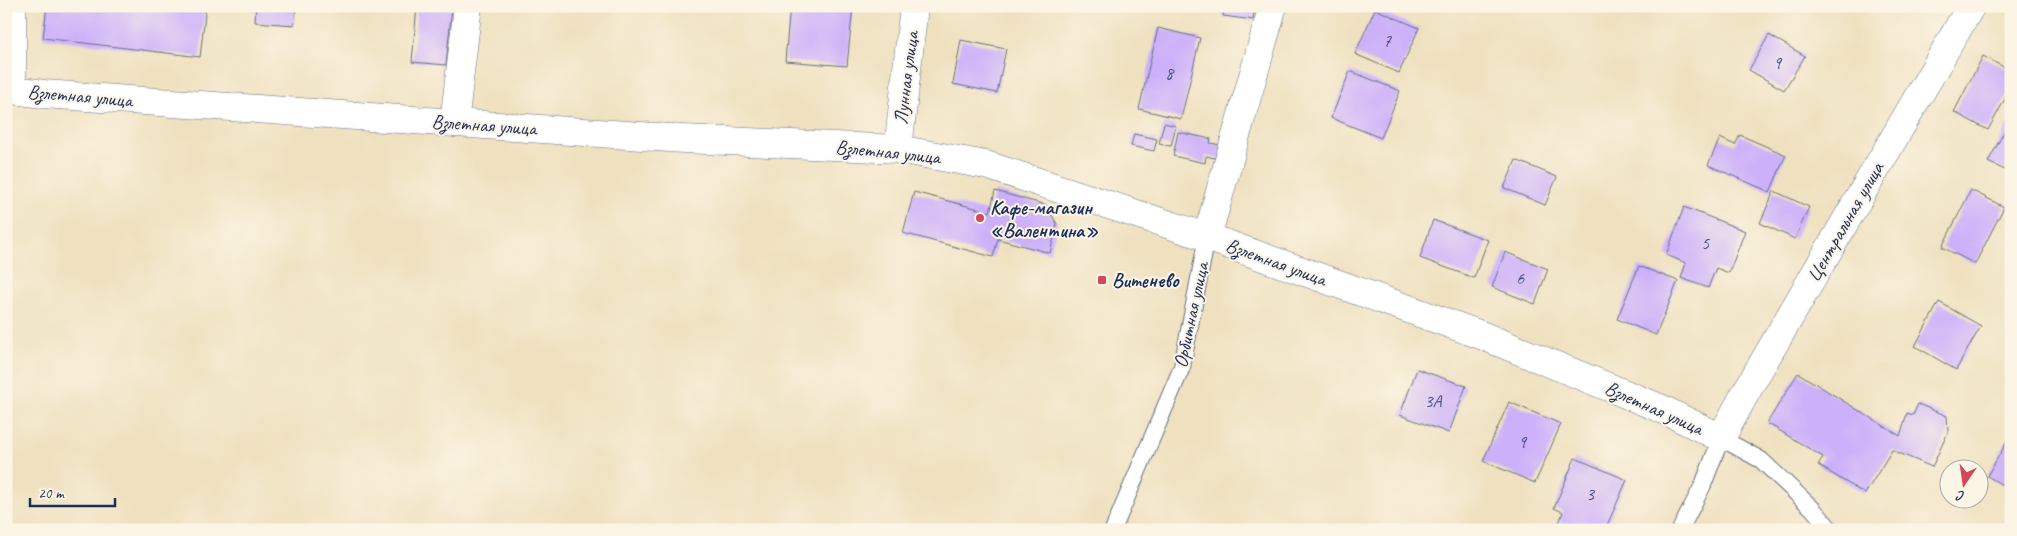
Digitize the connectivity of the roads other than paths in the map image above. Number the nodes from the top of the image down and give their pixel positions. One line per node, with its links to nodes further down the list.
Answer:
1 (12, 6): 6 (street)
2 (468, 6): 7 (street)
3 (914, 6): 8 (street, Лунная улица)
4 (1273, 6): 9 (street, Орбитная улица)
5 (1971, 6): 10 (street, Центральная улица)
6 (9, 89): 7 (street, Взлетная улица)
7 (454, 123): 8 (street, Взлетная улица)
8 (898, 150): 9 (street, Взлетная улица)
9 (1207, 238): 10 (street, Взлетная улица); 11 (lane, Орбитная улица)
10 (1721, 438): 12 (lane); 13 (lane)
11 (1112, 530)
12 (1680, 530)
13 (1831, 530)

